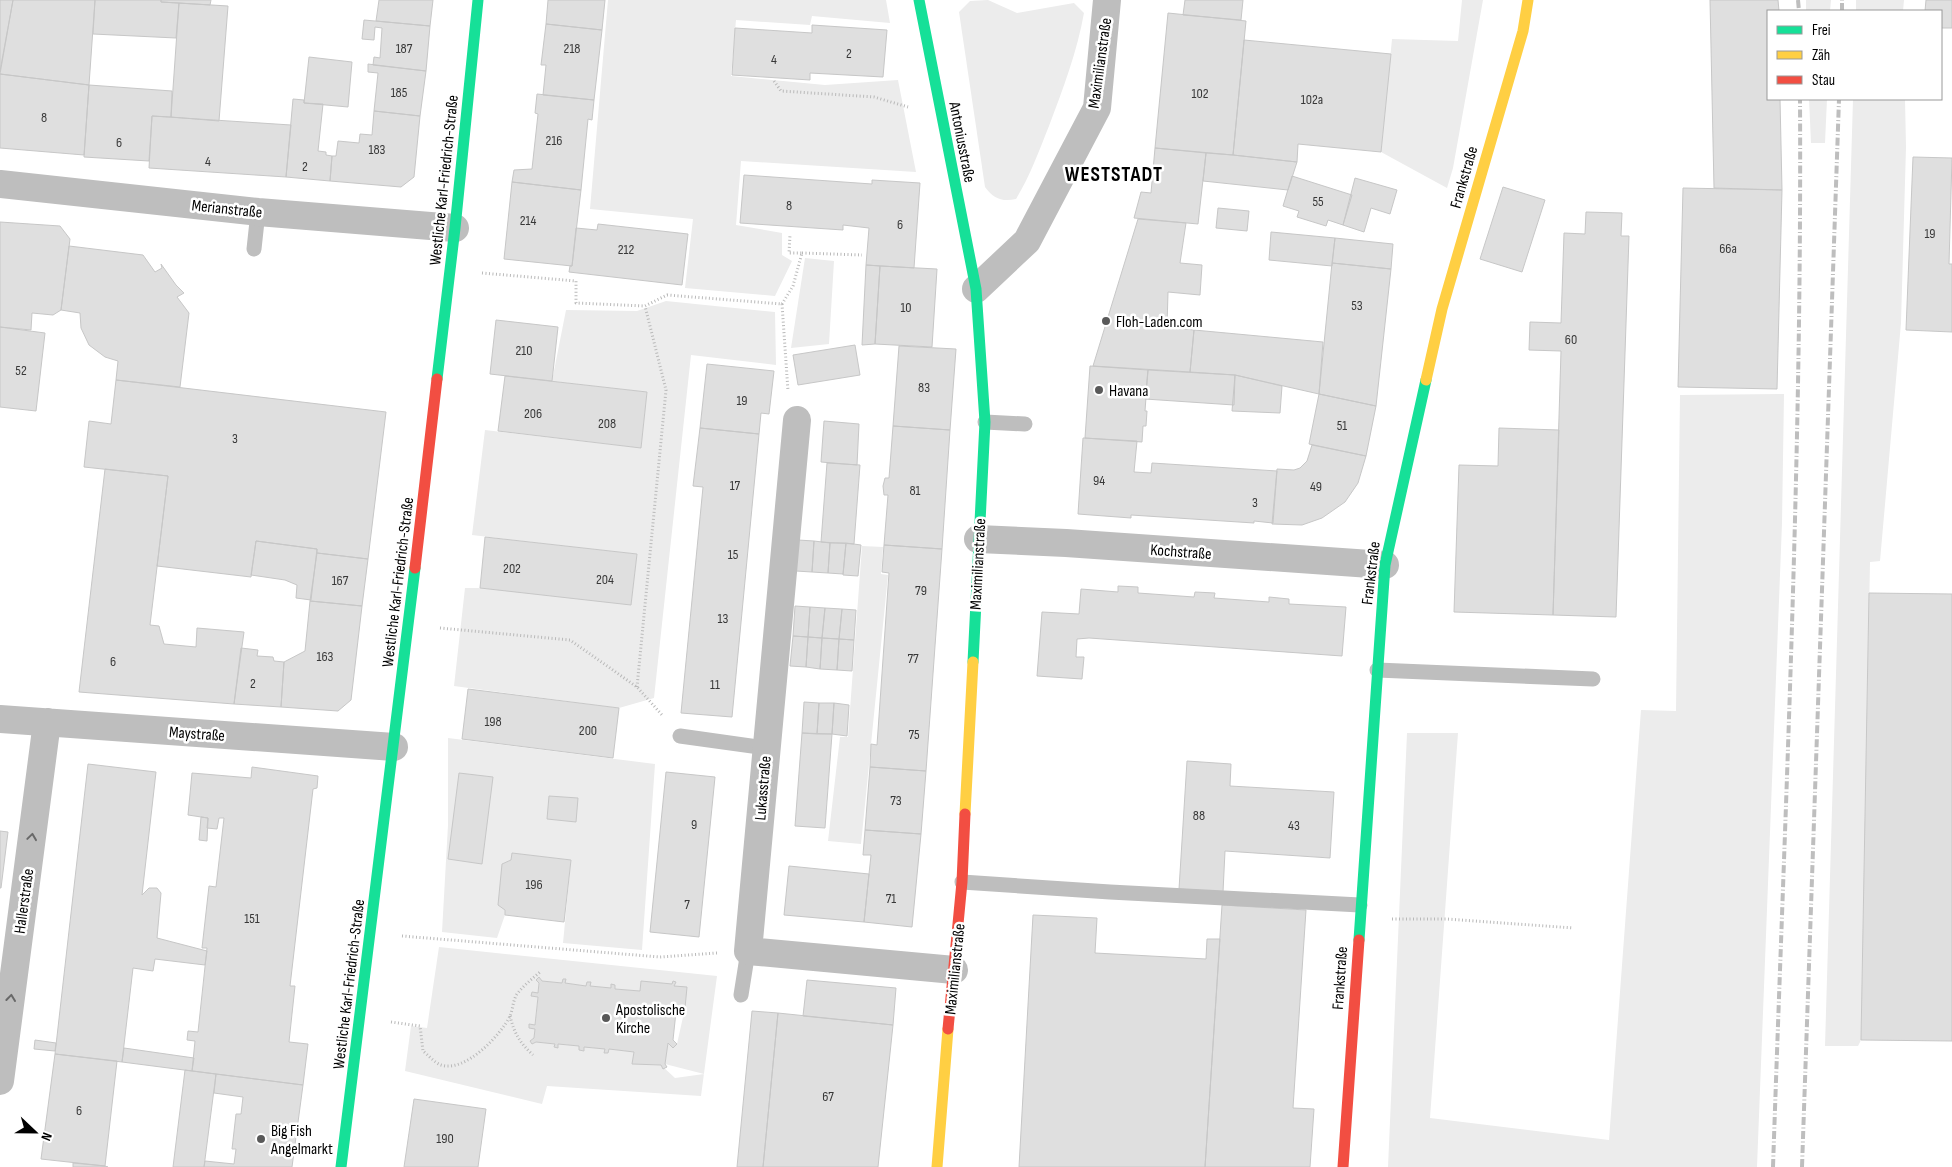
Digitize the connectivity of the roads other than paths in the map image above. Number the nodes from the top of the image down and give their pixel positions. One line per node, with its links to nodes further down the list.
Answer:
1 (478, 0): 7 (street, Westliche Karl-Friedrich-Straße)
2 (919, 0): 9 (street, Antoniusstraße)
3 (1107, 0): 9 (street, Maximilianstraße)
4 (1528, 0): 14 (street, Frankstraße)
5 (0, 184): 6 (street, Merianstraße)
6 (258, 212): 7 (street, Merianstraße); 8 (lane)
7 (455, 228): 20 (street, Westliche Karl-Friedrich-Straße)
8 (254, 249)
9 (976, 289): 11 (street, Maximilianstraße)
10 (797, 420): 21 (street, Lukasstraße)
11 (984, 422): 12 (lane); 13 (street, Maximilianstraße)
12 (1025, 424)
13 (978, 539): 14 (street, Kochstraße); 22 (street, Maximilianstraße)
14 (1385, 565): 15 (street, Frankstraße)
15 (1377, 670): 16 (lane); 23 (street, Frankstraße)
16 (1593, 679)
17 (0, 719): 18 (street, Maystraße)
18 (47, 722): 20 (street, Maystraße); 27 (street, Hallerstraße, one-way to 18)
19 (680, 736): 21 (lane)
20 (394, 747): 28 (street, Westliche Karl-Friedrich-Straße)
21 (766, 748): 24 (street, Lukasstraße)
22 (962, 882): 23 (lane); 25 (street, Maximilianstraße)
23 (1360, 905): 30 (street, Frankstraße)
24 (748, 951): 25 (street); 26 (lane)
25 (954, 970): 29 (street, Maximilianstraße)
26 (741, 995)
27 (0, 1081)
28 (341, 1167)
29 (937, 1167)
30 (1343, 1167)

